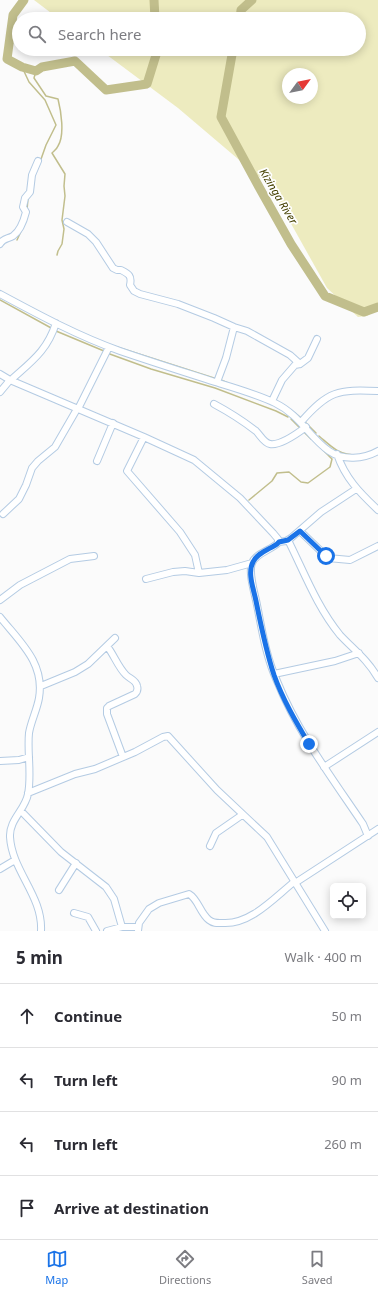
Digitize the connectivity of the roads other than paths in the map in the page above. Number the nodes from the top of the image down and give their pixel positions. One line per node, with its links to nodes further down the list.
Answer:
1 (38, 161): 3 (street)
2 (67, 222): 6 (street)
3 (0, 244)
4 (0, 294): 5 (street)
5 (56, 323): 8 (street); 11 (street)
6 (234, 327): 9 (street); 12 (street)
7 (317, 339): 9 (street)
8 (109, 347): 12 (street); 17 (street)
9 (300, 364): 15 (street)
10 (0, 374): 11 (street)
11 (11, 380): 14 (street); 17 (street)
12 (217, 382): 15 (street)
13 (378, 391): 18 (street)
14 (0, 392)
15 (272, 402): 18 (street)
16 (214, 404): 20 (street)
17 (78, 409): 19 (street); 27 (street)
18 (301, 422): 20 (street)
19 (113, 423): 21 (street); 24 (street)
20 (306, 427): 23 (street)
21 (144, 436): 30 (street); 34 (street)
22 (378, 451): 23 (street)
23 (337, 454): 25 (street)
24 (97, 461)
25 (356, 489): 26 (street); 28 (street)
26 (378, 510)
27 (3, 514)
28 (300, 531): 29 (street); 31 (street)
29 (288, 540): 30 (street); 40 (street)
30 (279, 542): 33 (street)
31 (378, 546)
32 (94, 556): 36 (street)
33 (252, 563): 34 (street); 41 (street)
34 (199, 573): 35 (street)
35 (146, 579)
36 (0, 600)
37 (0, 617): 43 (street)
38 (115, 638): 39 (street)
39 (107, 646): 43 (street); 46 (street)
40 (359, 653): 41 (street); 42 (street)
41 (274, 674): 48 (street)
42 (378, 678)
43 (41, 686): 45 (street)
44 (378, 732): 48 (street)
45 (29, 757): 47 (street); 49 (street)
46 (123, 757): 49 (street); 51 (street)
47 (0, 761)
48 (324, 766): 52 (street)
49 (28, 793): 50 (street)
50 (21, 811): 56 (street); 57 (street)
51 (242, 815): 55 (street); 59 (street)
52 (363, 824): 53 (street); 54 (street)
53 (376, 831): 54 (street)
54 (368, 836): 59 (street)
55 (210, 846)
56 (15, 860): 58 (street); 64 (street)
57 (76, 864): 60 (street); 62 (street)
58 (0, 869)
59 (294, 883): 63 (street); 67 (street)
60 (59, 890)
61 (74, 913): 65 (street)
62 (122, 927): 63 (street); 66 (street)
63 (138, 929)
64 (41, 931)
65 (96, 931)
66 (108, 931)
67 (325, 931)

